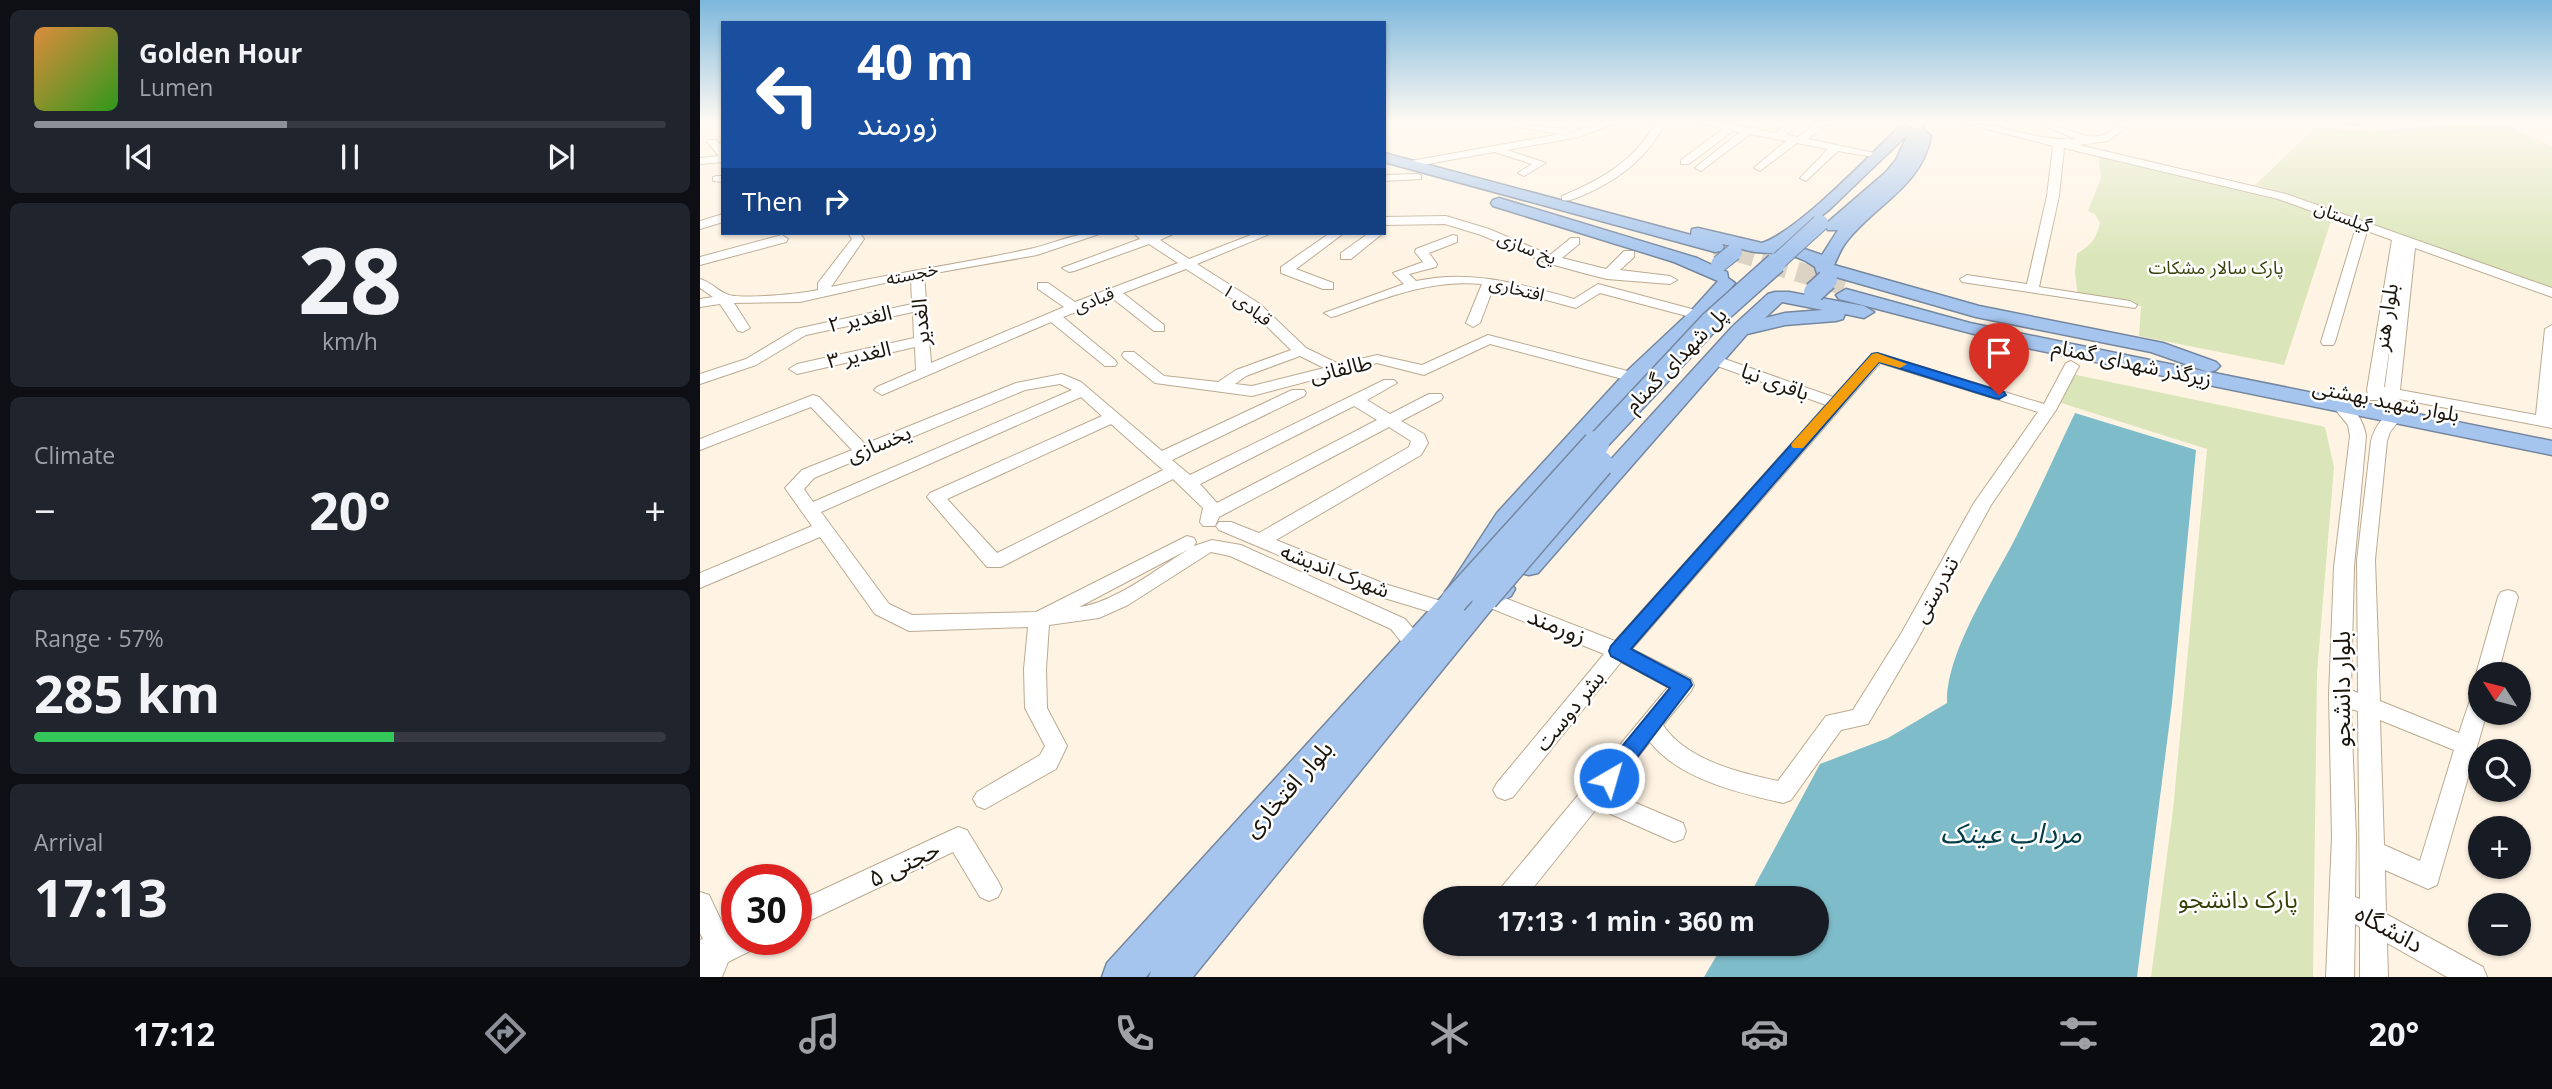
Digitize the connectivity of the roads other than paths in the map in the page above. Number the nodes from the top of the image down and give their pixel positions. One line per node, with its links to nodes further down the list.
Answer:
1 (1395, 168): 12 (highway)
2 (1533, 168): 10 (street)
3 (1626, 168): 13 (street)
4 (1815, 168): 11 (street)
5 (1865, 168): 18 (highway)
6 (1898, 168): 116 (highway, پل شهدای گمنام, bridge)
7 (1909, 168): 26 (highway)
8 (2056, 168): 50 (street)
9 (2160, 168): 16 (street, گیلستان)
10 (1524, 173)
11 (1806, 178)
12 (1476, 187): 13 (highway); 37 (highway); 37 (highway)
13 (1568, 204): 32 (highway); 37 (highway)
14 (721, 219): 17 (street)
15 (1387, 223): 35 (street, یخ سازی)
16 (2362, 224): 29 (street, گیلستان); 70 (street)
17 (700, 225)
18 (1800, 227): 26 (highway); 32 (highway)
19 (855, 235): 52 (street)
20 (1050, 235): 31 (street)
21 (1090, 235): 31 (street, خجسته)
22 (1261, 235): 38 (street, قبادی)
23 (1335, 235): 48 (street)
24 (1374, 235): 34 (street)
25 (1145, 236): 38 (street, قبادی ۱); 39 (street)
26 (1840, 238): 42 (highway)
27 (782, 239): 36 (street)
28 (1453, 239): 49 (street)
29 (2404, 239): 53 (street, گیلستان); 91 (street, بلوار هنر)
30 (1575, 241): 35 (street)
31 (1061, 245): 40 (street, خجسته)
32 (1765, 246): 37 (highway); 42 (highway)
33 (1629, 254): 41 (street)
34 (1346, 256)
35 (1552, 260): 41 (street, یخ سازی)
36 (700, 261)
37 (1721, 263): 54 (highway); 62 (highway)
38 (1188, 264): 51 (street, قبادی); 71 (street, قبادی ۱)
39 (1069, 268)
40 (918, 272): 52 (street, خجسته); 58 (street, الغدیر)
41 (1607, 275): 44 (street, یخ سازی)
42 (1823, 277): 54 (highway); 78 (highway)
43 (1967, 279): 50 (street)
44 (1670, 280)
45 (1489, 282): 49 (street, افتخاری); 62 (street, افتخاری); 64 (street)
46 (700, 283): 55 (street)
47 (1043, 286): 59 (street)
48 (1328, 286)
49 (1414, 286): 60 (street, افتخاری)
50 (2032, 290): 57 (street)
51 (1113, 292): 59 (street, قبادی); 66 (street)
52 (824, 293): 55 (street, خجسته)
53 (2552, 293)
54 (1782, 298): 61 (highway); 68 (highway)
55 (725, 299): 56 (street, خجسته); 65 (street)
56 (700, 303)
57 (2130, 305)
58 (920, 306): 69 (street, الغدیر); 81 (street, الغدیر ۲)
59 (1074, 308): 63 (street, قبادی)
60 (1331, 313)
61 (1870, 314): 68 (highway); 75 (highway)
62 (1698, 315): 68 (highway); 79 (highway)
63 (1053, 316): 74 (street); 80 (street, قبادی)
64 (1473, 323)
65 (743, 328)
66 (1159, 328)
67 (2552, 328): 98 (street)
68 (1740, 330): 73 (highway)
69 (922, 341): 76 (street, الغدیر ۳); 80 (street, الغدیر)
70 (2328, 342)
71 (1301, 351): 77 (street, قبادی ۱); 84 (street)
72 (1129, 355): 84 (street, طالقانی)
73 (1714, 360): 83 (highway); 92 (street, باقری نیا)
74 (1110, 362)
75 (2071, 366): 85 (highway); 94 (street, تندرستی)
76 (797, 369)
77 (1337, 369): 79 (street, طالقانی); 84 (street, طالقانی)
78 (2220, 369): 85 (highway, زیرگذر شهدای گمنام); 91 (highway, بلوار شهید بهشتی)
79 (1640, 371): 83 (highway); 116 (highway)
80 (924, 372): 86 (street, قبادی)
81 (700, 379)
82 (1389, 383): 90 (street)
83 (1692, 384): 116 (highway)
84 (1222, 387)
85 (2255, 389): 93 (highway, بلوار شهید بهشتی)
86 (882, 390)
87 (1082, 391): 95 (street, یخسازی); 103 (street, یخسازی); 105 (street)
88 (1298, 393): 104 (street)
89 (1435, 397): 96 (street)
90 (1355, 400): 96 (street); 104 (street)
91 (2385, 400): 93 (highway, بلوار شهید بهشتی); 97 (highway, بلوار شهید بهشتی); 98 (highway, بلوار شهید بهشتی); 100 (street, بلوار دانشجو)
92 (1835, 403): 94 (street, بشر دوست); 119 (street, بشر دوست)
93 (2342, 408): 99 (street)
94 (2048, 410): 123 (street, تندرستی)
95 (1112, 416): 104 (street, یخسازی); 104 (street)
96 (1390, 421): 106 (street); 108 (street)
97 (2434, 425): 98 (highway); 102 (highway, بلوار شهید بهشتی)
98 (2550, 430)
99 (2358, 436): 100 (street); 111 (street, بلوار دانشجو)
100 (2379, 441): 112 (street, بلوار دانشجو)
101 (700, 445): 103 (street)
102 (2552, 448)
103 (862, 451): 105 (street, یخسازی)
104 (1174, 471): 106 (street, یخسازی)
105 (810, 510): 107 (street, یخسازی)
106 (1215, 521): 108 (street, شهرک اندیشه); 109 (street); 109 (street)
107 (823, 528): 114 (street); 117 (street, یخسازی)
108 (1260, 541): 110 (street, شهرک اندیشه)
109 (1202, 545): 113 (street, شهرک اندیشه); 117 (street)
110 (1310, 562): 113 (street); 116 (street, شهرک اندیشه)
111 (2344, 567): 112 (street); 121 (street, بلوار دانشجو)
112 (2366, 573): 122 (street, بلوار دانشجو)
113 (1294, 578): 118 (street, شهرک اندیشه)
114 (700, 581)
115 (2508, 597): 120 (street)
116 (1462, 603): 118 (highway, بلوار افتخاری); 119 (street, زورمند); 138 (highway, بلوار افتخاری)
117 (1039, 619): 127 (street)
118 (1416, 645): 137 (highway, بلوار افتخاری)
119 (1618, 651): 123 (street, زورمند); 125 (street, بشر دوست)
120 (2490, 662)
121 (2340, 695): 122 (street); 132 (street, بلوار دانشجو)
122 (2370, 704): 124 (street); 129 (street, بلوار دانشجو)
123 (1651, 725): 126 (street, زورمند)
124 (2468, 746): 129 (street)
125 (1506, 790)
126 (1595, 796): 128 (street); 130 (street, زورمند)
127 (985, 799)
128 (1674, 831)
129 (2374, 853): 135 (street, بلوار دانشجو)
130 (1519, 886)
131 (989, 889): 134 (street, حجتی ۵)
132 (2342, 903): 135 (street, دانشگاه); 139 (street, بلوار دانشجو)
133 (700, 904): 136 (street)
134 (812, 907)
135 (2374, 921): 140 (street, بلوار دانشجو); 141 (street, دانشگاه)
136 (711, 957)
137 (1121, 977)
138 (1168, 977)
139 (2340, 977)
140 (2374, 977)
141 (2473, 977)

